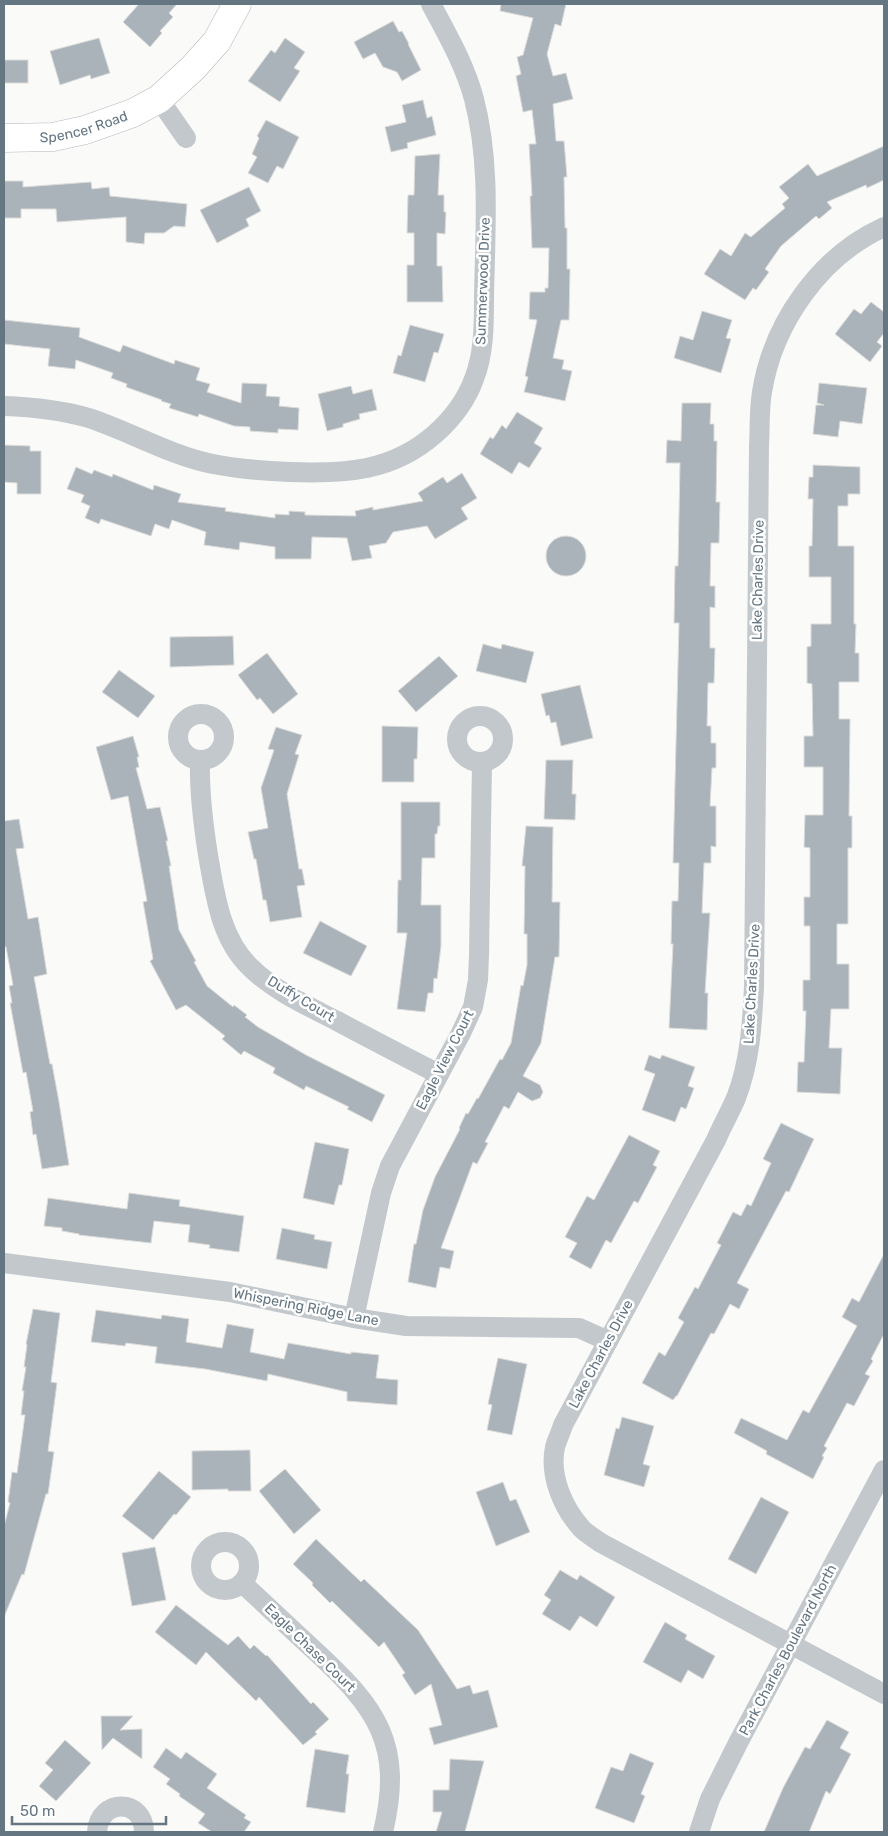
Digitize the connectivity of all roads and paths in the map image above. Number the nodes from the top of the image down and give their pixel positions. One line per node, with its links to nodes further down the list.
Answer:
1 (237, 4): 3 (main road, Spencer Road)
2 (431, 4): 7 (street, Summerwood Drive)
3 (159, 100): 4 (main road, Spencer Road); 5 (street)
4 (4, 138)
5 (186, 138)
6 (884, 227): 13 (street, Lake Charles Drive)
7 (4, 406)
8 (200, 760): 10 (street, Duffy Court)
9 (482, 762): 10 (street, Eagle View Court)
10 (439, 1074): 12 (street, Eagle View Court)
11 (4, 1262): 12 (street, Whispering Ridge Lane)
12 (354, 1318): 13 (street, Whispering Ridge Lane)
13 (608, 1341): 16 (street, Lake Charles Drive)
14 (884, 1470): 16 (street, Park Charles Boulevard North)
15 (242, 1583): 20 (street, Eagle Chase Court)
16 (791, 1644): 17 (street, Lake Charles Drive); 21 (street, Park Charles Boulevard North)
17 (884, 1694)
18 (97, 1832): 19 (street)
19 (144, 1832)
20 (383, 1832)
21 (698, 1832)

